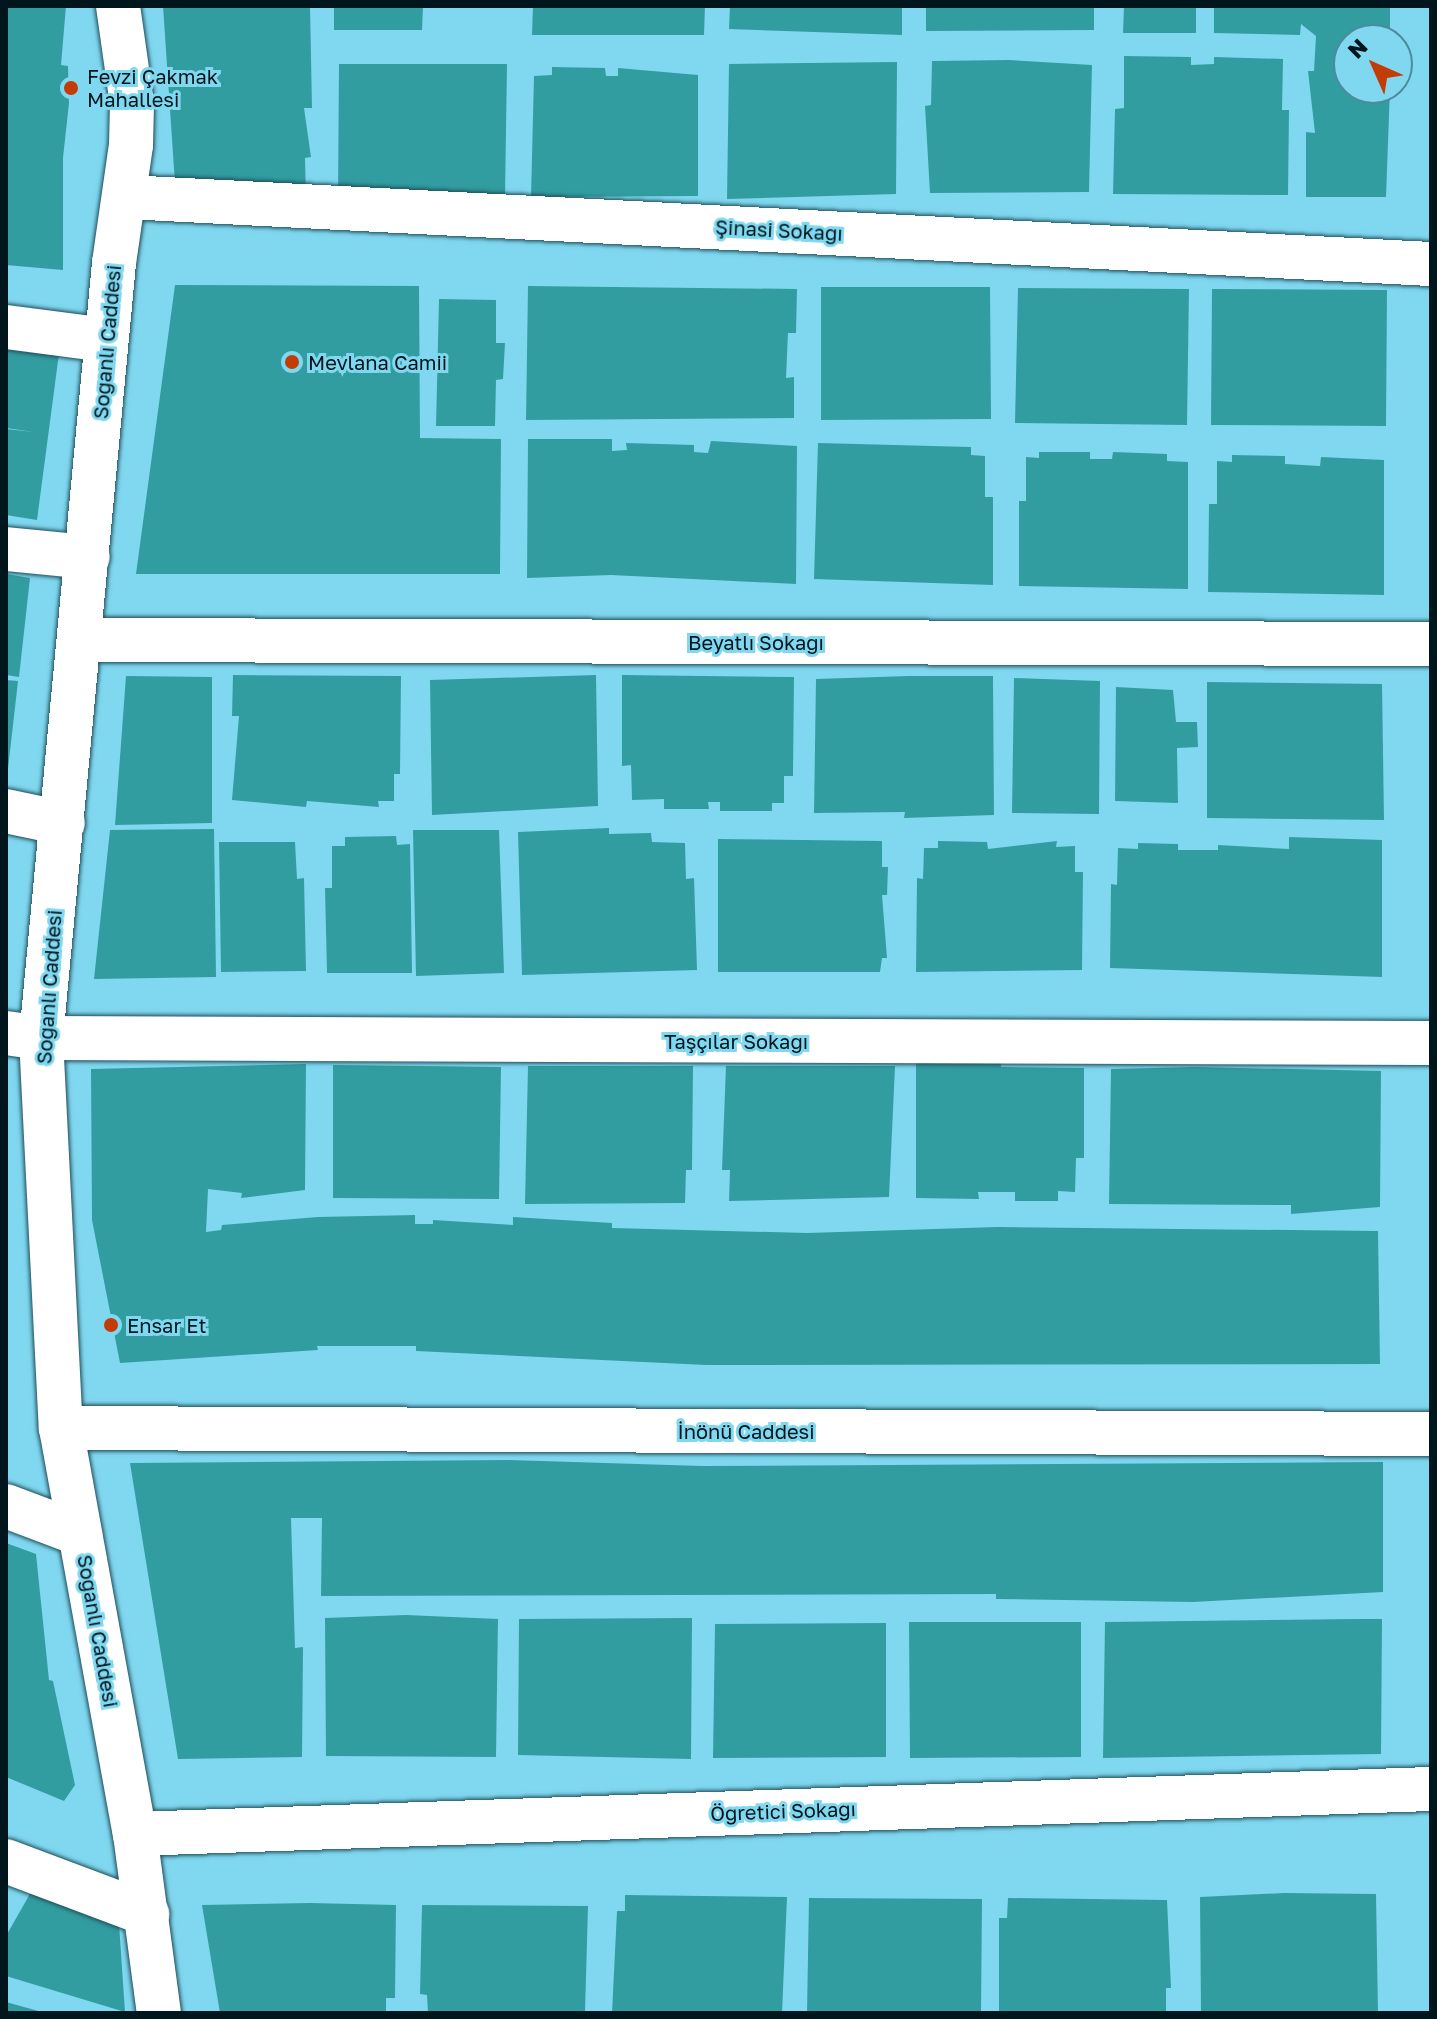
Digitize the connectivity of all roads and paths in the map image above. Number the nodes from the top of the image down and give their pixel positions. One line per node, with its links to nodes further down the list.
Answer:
1 (118, 6): 2 (street, Soğanlı Caddesi)
2 (126, 197): 3 (street, Şinasi Sokağı); 5 (street, Soğanlı Caddesi)
3 (1431, 264)
4 (6, 327): 5 (street)
5 (106, 340): 7 (street, Soğanlı Caddesi)
6 (6, 549): 7 (street)
7 (88, 557): 8 (street, Soğanlı Caddesi)
8 (82, 640): 9 (street, Beyatlı Sokağı); 11 (street, Soğanlı Caddesi)
9 (1431, 644)
10 (6, 811): 11 (street)
11 (63, 823): 12 (street, Soğanlı Caddesi)
12 (24, 1036): 13 (street, Taşçılar Sokağı); 14 (street, Soğanlı Caddesi)
13 (1431, 1043)
14 (61, 1428): 15 (street, İnönü Caddesi); 17 (street, Soğanlı Caddesi)
15 (1431, 1434)
16 (6, 1506): 17 (street)
17 (80, 1534): 19 (street, Soğanlı Caddesi)
18 (1431, 1789): 19 (street, Öğretici Sokağı)
19 (135, 1834): 21 (street, Soğanlı Caddesi)
20 (6, 1861): 21 (street)
21 (147, 1914): 22 (street, Soğanlı Caddesi)
22 (159, 2013)

